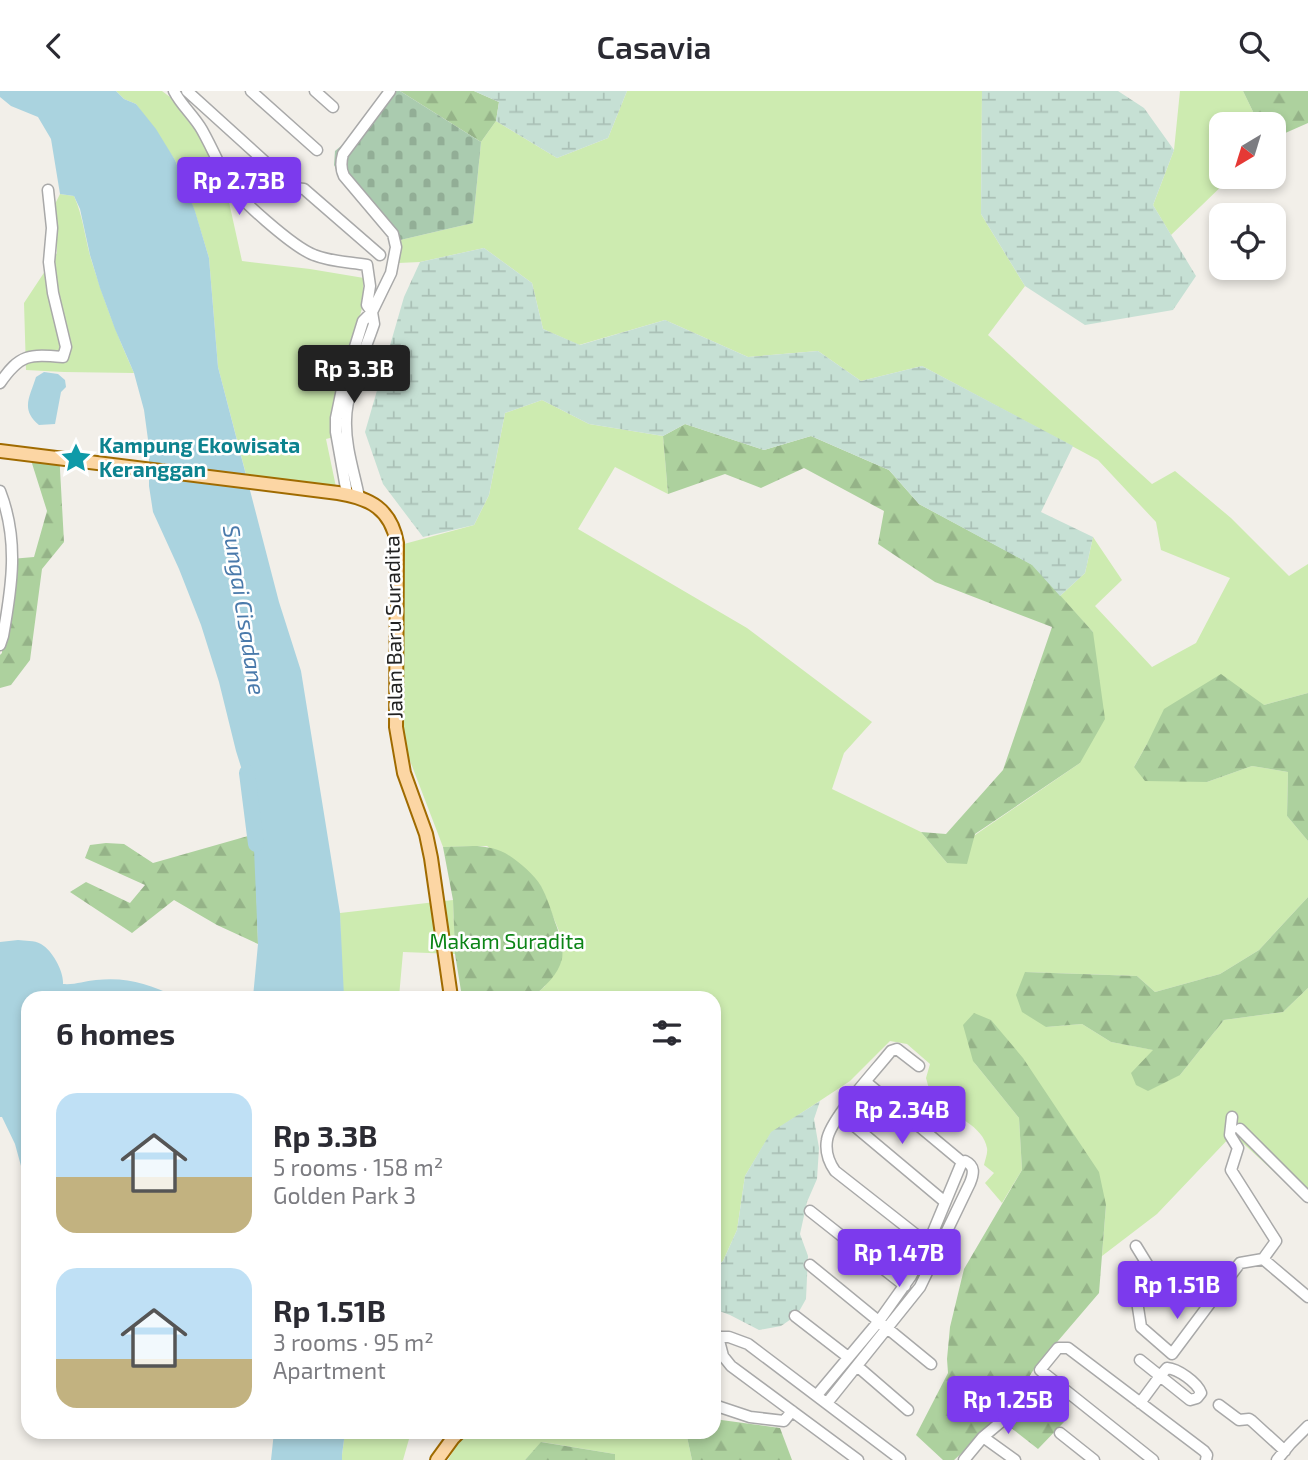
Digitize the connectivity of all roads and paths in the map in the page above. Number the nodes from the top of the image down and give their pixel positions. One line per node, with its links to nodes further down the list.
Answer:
1 (174, 91): 10 (street)
2 (187, 91): 9 (street)
3 (251, 91): 7 (street)
4 (315, 91): 6 (street)
5 (390, 91): 10 (street)
6 (333, 107)
7 (317, 150)
8 (48, 190): 11 (street)
9 (380, 255)
10 (372, 312): 14 (street)
11 (0, 383)
12 (3, 452): 14 (main road, Jalan Baru Suradita)
13 (0, 491): 15 (street)
14 (348, 494): 16 (main road, Jalan Baru Suradita)
15 (0, 645)
16 (450, 991)
17 (919, 1066): 18 (street)
18 (866, 1082): 19 (street); 22 (street)
19 (839, 1114): 24 (street); 26 (street)
20 (1232, 1117): 28 (street)
21 (1240, 1129): 23 (street)
22 (962, 1162): 24 (street); 34 (street)
23 (1308, 1196)
24 (944, 1202): 26 (street)
25 (810, 1211): 30 (street)
26 (928, 1244): 30 (street)
27 (1136, 1246): 28 (street)
28 (1264, 1259): 31 (street)
29 (810, 1265): 33 (street)
30 (905, 1286): 33 (street)
31 (1308, 1297)
32 (795, 1316): 37 (street)
33 (879, 1321): 34 (street); 37 (street)
34 (888, 1329): 39 (street); 40 (street)
35 (721, 1336): 41 (street)
36 (721, 1350): 47 (street)
37 (848, 1357): 41 (street)
38 (1140, 1360): 43 (street)
39 (931, 1364)
40 (857, 1366): 42 (street); 46 (street)
41 (817, 1395): 42 (street)
42 (827, 1403): 57 (street)
43 (1140, 1403): 61 (street); 62 (street)
44 (1219, 1405): 53 (street)
45 (721, 1407): 47 (street)
46 (908, 1410)
47 (792, 1411): 55 (street)
48 (1008, 1416): 51 (street)
49 (1308, 1426): 53 (street)
50 (1060, 1433): 60 (street)
51 (983, 1437): 58 (street); 59 (street)
52 (452, 1439): 54 (main road)
53 (1285, 1451): 63 (street)
54 (437, 1460)
55 (858, 1460)
56 (893, 1460): 57 (street)
57 (901, 1460)
58 (964, 1460)
59 (1015, 1460)
60 (1094, 1460)
61 (1153, 1460)
62 (1206, 1460)
63 (1277, 1460)

